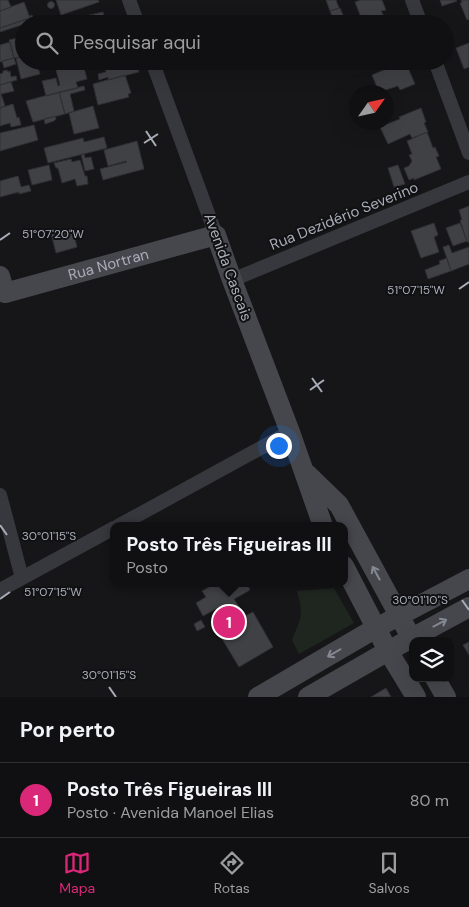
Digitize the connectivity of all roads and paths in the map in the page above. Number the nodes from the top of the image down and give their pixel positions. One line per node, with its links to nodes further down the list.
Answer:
1 (129, 0): 3 (street)
2 (412, 0): 4 (street)
3 (135, 15)
4 (418, 15)
5 (155, 70): 9 (street, Avenida Cascais)
6 (438, 70): 7 (street)
7 (469, 153)
8 (469, 182): 10 (street, Rua Dezidério Severino)
9 (216, 235): 10 (street, Avenida Cascais); 11 (street, Rua Nortran)
10 (232, 280): 12 (street, Avenida Cascais)
11 (2, 288)
12 (290, 432): 13 (street, Avenida Cascais); 15 (street)
13 (305, 473): 16 (street, Avenida Cascais); 18 (street, Avenida Cascais, one-way to 13)
14 (0, 495): 21 (street)
15 (125, 522)
16 (322, 522)
17 (348, 522): 25 (street, Avenida Cascais, one-way to 17)
18 (348, 522)
19 (110, 530): 21 (street)
20 (348, 574): 26 (street)
21 (22, 578): 23 (street)
22 (469, 579): 25 (street)
23 (0, 590)
24 (469, 607): 28 (street, one-way to 24)
25 (399, 616): 26 (street); 27 (street, Avenida Cascais)
26 (376, 628): 30 (street); 32 (street, one-way to 32)
27 (410, 637)
28 (417, 637)
29 (409, 641): 30 (street)
30 (388, 651): 33 (street); 34 (street)
31 (437, 682): 35 (street)
32 (258, 697)
33 (308, 697)
34 (416, 697)
35 (446, 697)

